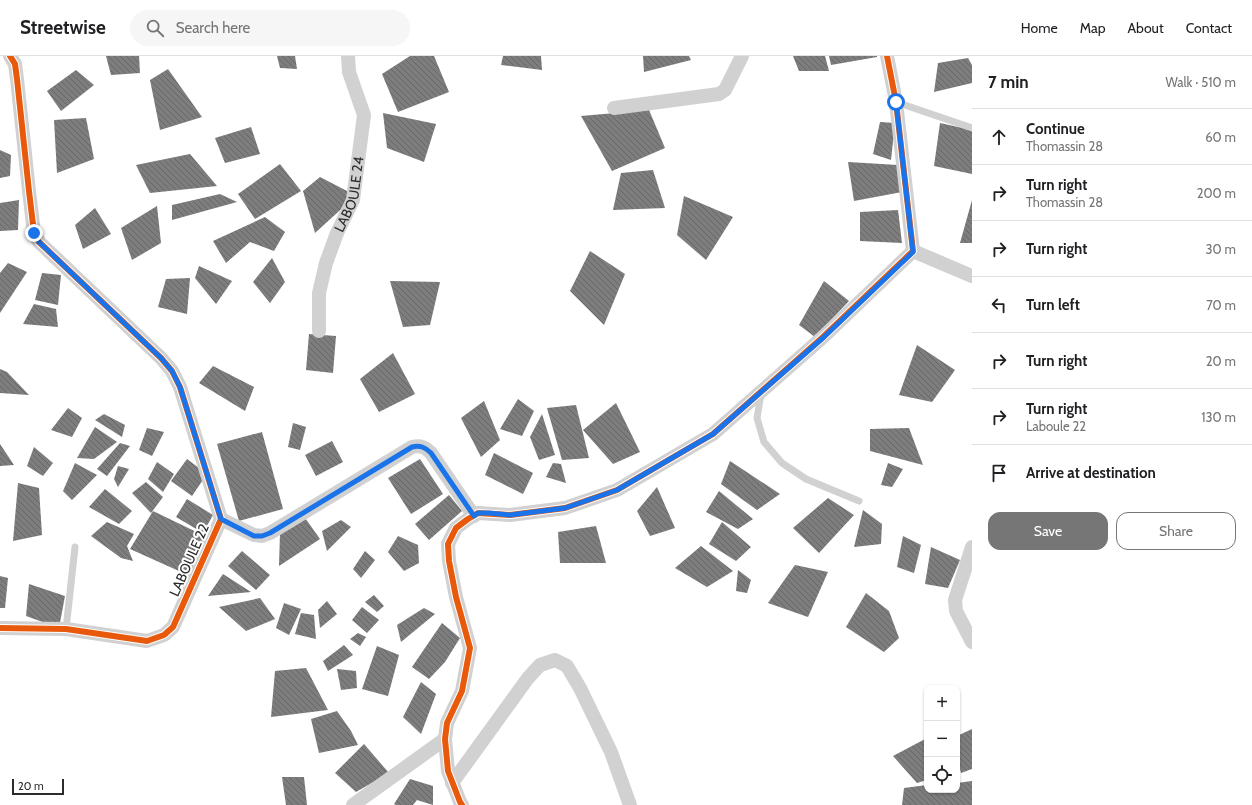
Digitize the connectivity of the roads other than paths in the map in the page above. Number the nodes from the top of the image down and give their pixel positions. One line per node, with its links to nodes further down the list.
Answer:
1 (10, 56): 14 (street, LABOULE 22)
2 (348, 56): 10 (street, LABOULE 24)
3 (742, 56): 6 (street)
4 (887, 56): 5 (street)
5 (896, 102): 7 (lane); 8 (street)
6 (614, 108)
7 (972, 128)
8 (913, 252): 9 (street); 11 (street)
9 (972, 276)
10 (319, 332)
11 (762, 392): 12 (lane); 13 (street)
12 (859, 501)
13 (474, 516): 14 (street); 20 (street)
14 (221, 519): 18 (street, LABOULE 22)
15 (75, 547): 18 (lane)
16 (972, 547): 19 (street)
17 (0, 628): 18 (street, LABOULE 22)
18 (66, 629)
19 (972, 642)
20 (445, 739): 21 (street); 22 (street)
21 (452, 783): 23 (street); 24 (street)
22 (353, 805)
23 (462, 805)
24 (630, 805)

